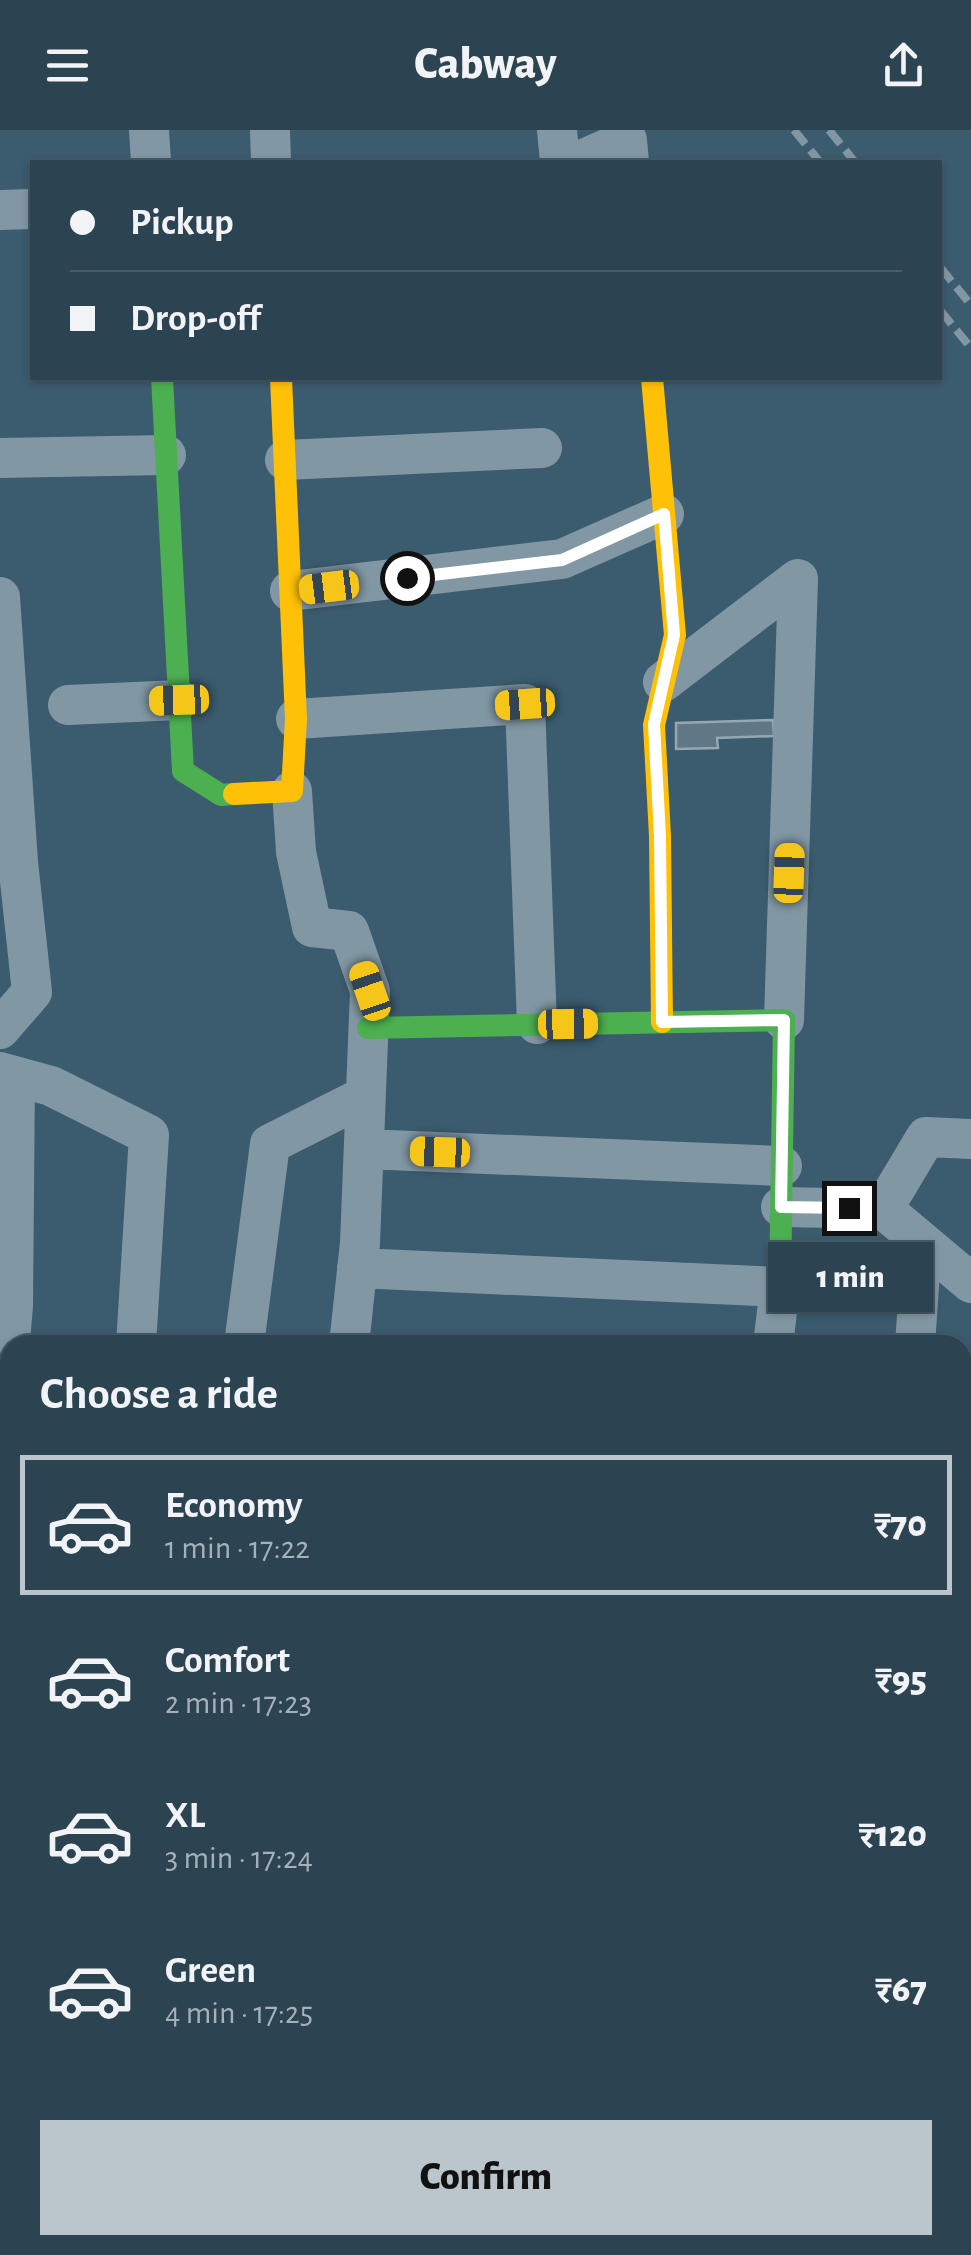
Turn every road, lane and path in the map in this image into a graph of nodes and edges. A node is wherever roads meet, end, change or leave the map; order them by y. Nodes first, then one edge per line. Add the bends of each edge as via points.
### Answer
1 (149, 130) edge
2 (270, 130) edge
3 (557, 130) edge
4 (150, 160) edge
5 (272, 160) edge
6 (560, 160) edge
7 (582, 160) edge
8 (630, 160) edge
9 (30, 209) edge
10 (0, 210) edge
11 (162, 380) edge
12 (281, 380) edge
13 (652, 380) edge
14 (542, 448) dead end
15 (166, 455) junction
16 (0, 458) edge
17 (284, 460) junction
18 (664, 514) junction
19 (290, 592) junction
20 (0, 596) edge
21 (664, 682) junction
22 (179, 700) junction
23 (68, 705) dead end
24 (296, 719) junction
25 (292, 791) junction
26 (784, 1020) junction
27 (662, 1022) junction
28 (537, 1024) junction
29 (368, 1028) junction
30 (0, 1029) edge
31 (8, 1074) edge
32 (365, 1096) junction
33 (971, 1139) edge
34 (364, 1149) junction
35 (782, 1166) junction
36 (781, 1207) junction
37 (883, 1209) junction
38 (922, 1242) junction
39 (357, 1268) junction
40 (971, 1283) edge
41 (780, 1287) junction
42 (10, 1335) edge
43 (137, 1335) edge
44 (245, 1335) edge
45 (350, 1335) edge
46 (774, 1335) edge
47 (916, 1335) edge

1 - 4 street
2 - 5 street
3 - 6 street
7 - 8 street via 627,140
9 - 10 street
11 - 15 street
12 - 17 street
13 - 18 street
14 - 17 street
15 - 16 street
15 - 22 street
17 - 19 street
18 - 19 street via 562,560
18 - 21 street via 674,635
19 - 24 street
20 - 30 street via 32,992
21 - 26 street via 798,579
21 - 27 street via 654,724
22 - 23 street
22 - 25 street via 182,771 221,795
24 - 25 street
24 - 28 street via 525,704
25 - 29 street via 312,926 349,931 370,991
26 - 27 street
26 - 35 street
27 - 28 street
28 - 29 street
29 - 32 street
31 - 42 street
31 - 43 street via 51,1086 149,1135
32 - 34 street
32 - 44 street via 270,1144
33 - 37 street via 926,1137
34 - 35 street
34 - 39 street
35 - 36 street
36 - 37 street
36 - 41 street
37 - 38 street
38 - 40 street
38 - 47 street
39 - 41 street
39 - 45 street
41 - 46 street

